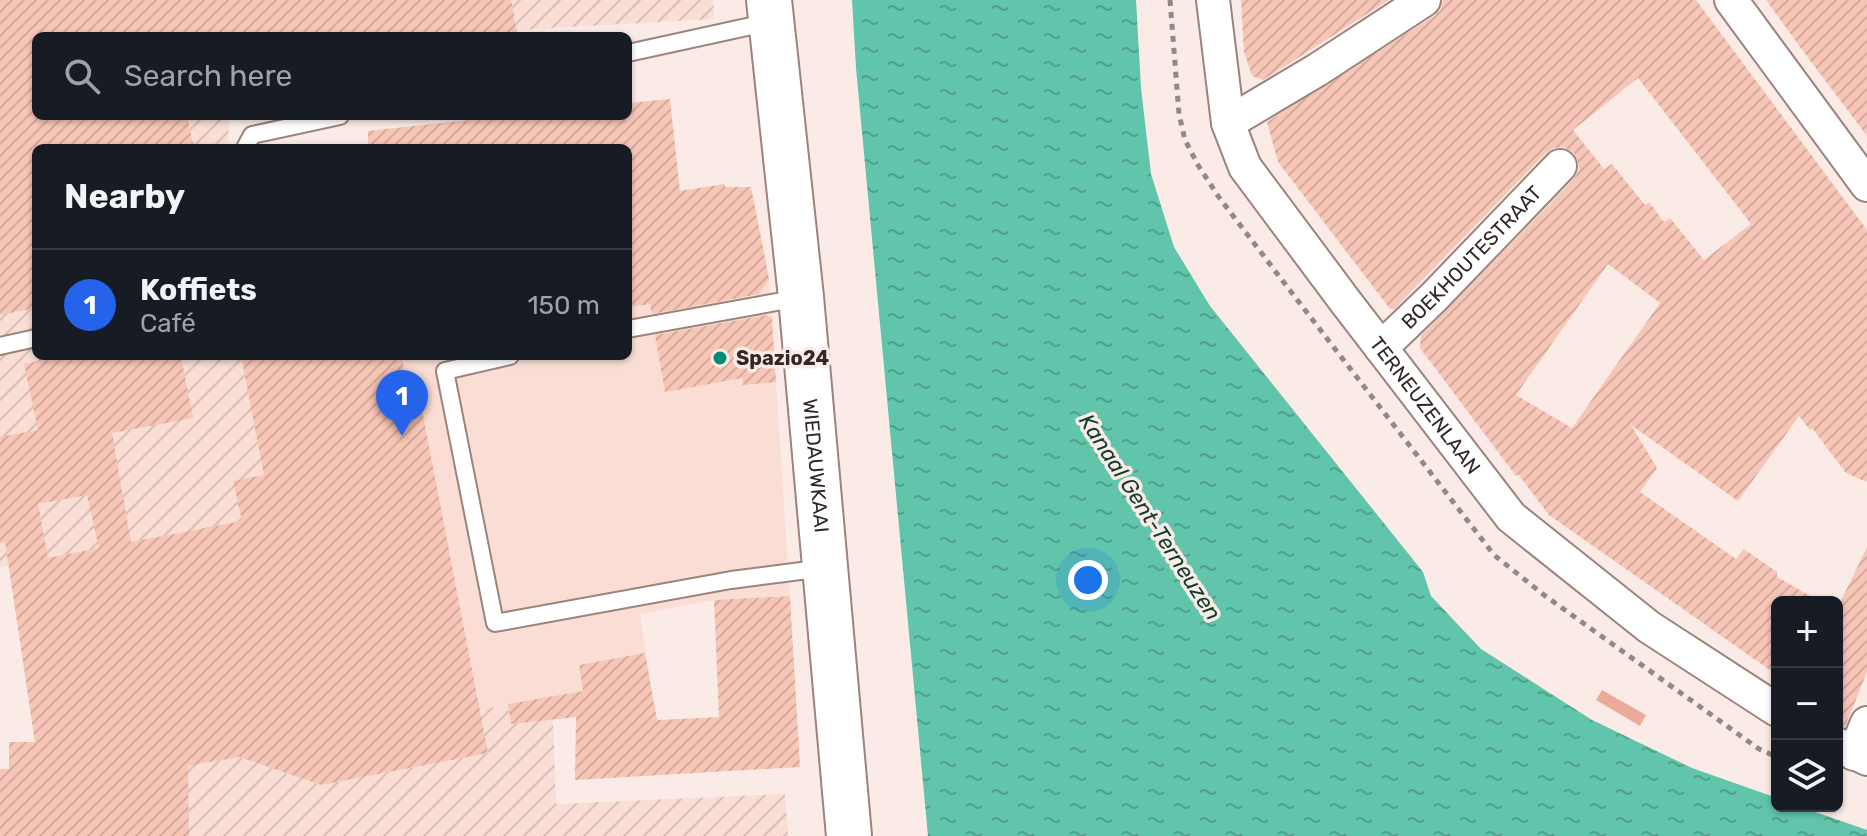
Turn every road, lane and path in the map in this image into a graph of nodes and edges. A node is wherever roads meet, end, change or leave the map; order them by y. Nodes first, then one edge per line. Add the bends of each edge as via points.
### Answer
1 (1170, 0) edge
2 (1213, 0) edge
3 (1424, 0) edge
4 (1731, 0) edge
5 (770, 11) edge
6 (632, 52) edge
7 (321, 120) edge
8 (1228, 123) junction
9 (1185, 140) dead end
10 (247, 144) edge
11 (1560, 166) dead end
12 (1867, 185) edge
13 (801, 297) junction
14 (632, 328) edge
15 (32, 339) edge
16 (0, 346) edge
17 (1381, 348) junction
18 (493, 360) edge
19 (825, 568) junction
20 (1771, 706) edge
21 (1867, 723) edge
22 (1853, 752) edge
23 (849, 836) edge

1 - 9 path
2 - 8 street, TERNEUZENLAAN
3 - 8 street
4 - 12 street
5 - 6 lane
5 - 13 main road, WIEDAUWKAAI
7 - 10 lane via 252,135
8 - 17 street, TERNEUZENLAAN via 1245,167
11 - 17 street, BOEKHOUTESTRAAT
13 - 14 lane
13 - 19 main road, WIEDAUWKAAI
15 - 16 lane
17 - 20 street, TERNEUZENLAAN via 1511,517 1649,627
18 - 19 lane via 445,371 495,623
19 - 23 main road, WIEDAUWKAAI
21 - 22 street

